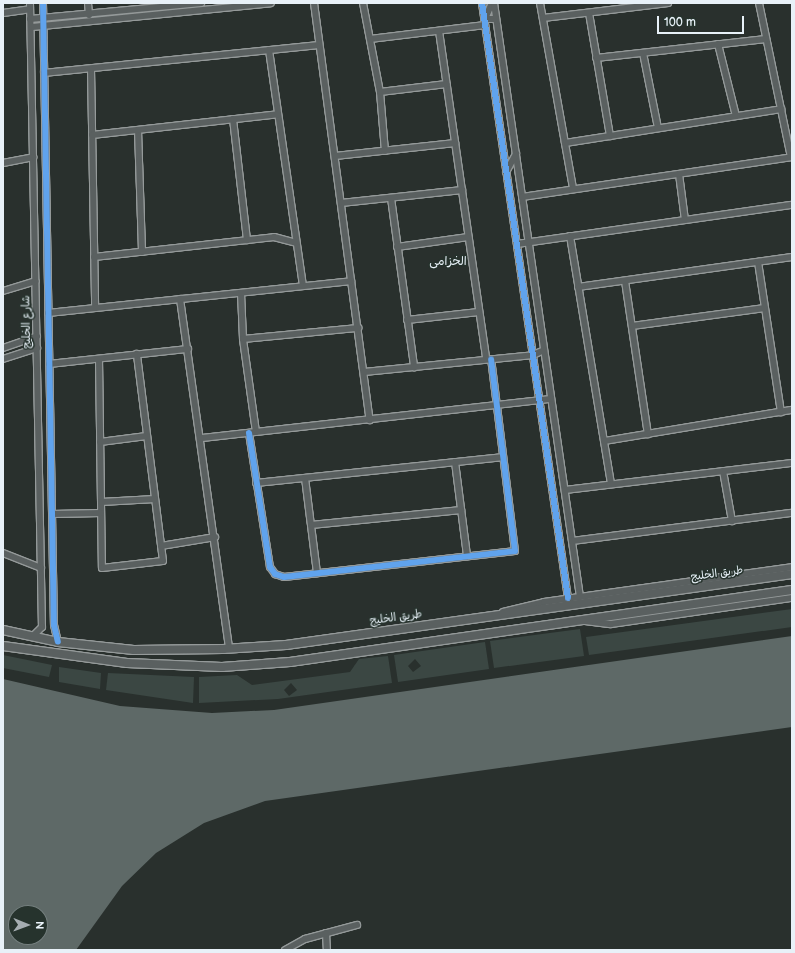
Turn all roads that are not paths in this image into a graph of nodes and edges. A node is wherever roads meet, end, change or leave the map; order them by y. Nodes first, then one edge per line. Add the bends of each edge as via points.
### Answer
1 (43, 3) edge
2 (88, 3) edge
3 (201, 3) edge
4 (271, 3) edge
5 (314, 3) edge
6 (363, 3) edge
7 (482, 3) edge
8 (493, 3) edge
9 (540, 3) edge
10 (668, 3) edge
11 (759, 3) edge
12 (186, 4) edge
13 (30, 6) edge
14 (589, 12) junction
15 (3, 13) edge
16 (89, 14) junction
17 (30, 18) junction
18 (543, 18) junction
19 (44, 19) junction
20 (496, 19) junction
21 (485, 25) junction
22 (32, 27) junction
23 (43, 27) junction
24 (439, 31) junction
25 (370, 39) junction
26 (766, 39) junction
27 (718, 44) junction
28 (319, 45) junction
29 (269, 50) junction
30 (643, 53) junction
31 (596, 58) junction
32 (91, 68) junction
33 (44, 73) junction
34 (446, 84) junction
35 (380, 92) junction
36 (781, 109) junction
37 (278, 114) junction
38 (736, 116) junction
39 (233, 119) junction
40 (658, 128) junction
41 (138, 130) junction
42 (92, 135) junction
43 (610, 136) junction
44 (455, 143) junction
45 (565, 143) junction
46 (385, 151) junction
47 (516, 154) junction
48 (334, 156) junction
49 (33, 157) junction
50 (791, 157) edge
51 (3, 163) edge
52 (506, 172) junction
53 (679, 174) junction
54 (573, 189) junction
55 (462, 190) junction
56 (522, 197) junction
57 (391, 198) junction
58 (341, 203) junction
59 (792, 205) edge
60 (685, 220) junction
61 (570, 236) junction
62 (468, 237) junction
63 (248, 240) junction
64 (528, 242) junction
65 (296, 243) junction
66 (517, 244) junction
67 (397, 247) junction
68 (142, 252) junction
69 (94, 257) junction
70 (792, 257) edge
71 (758, 262) junction
72 (36, 281) junction
73 (352, 281) junction
74 (625, 281) junction
75 (302, 286) junction
76 (578, 287) junction
77 (3, 291) edge
78 (241, 293) junction
79 (180, 299) junction
80 (95, 308) junction
81 (765, 308) junction
82 (479, 312) junction
83 (48, 313) junction
84 (407, 320) junction
85 (632, 326) junction
86 (358, 328) junction
87 (37, 336) junction
88 (243, 339) junction
89 (3, 348) edge
90 (37, 348) junction
91 (188, 349) junction
92 (544, 350) junction
93 (137, 354) junction
94 (533, 355) junction
95 (98, 359) junction
96 (489, 359) junction
97 (3, 360) edge
98 (49, 364) junction
99 (414, 367) junction
100 (364, 372) junction
101 (551, 399) junction
102 (540, 403) junction
103 (496, 408) junction
104 (792, 410) edge
105 (781, 412) junction
106 (370, 420) junction
107 (256, 432) junction
108 (248, 433) junction
109 (648, 434) junction
110 (147, 436) junction
111 (202, 438) junction
112 (604, 441) junction
113 (100, 442) junction
114 (502, 457) junction
115 (455, 462) junction
116 (792, 463) edge
117 (723, 471) junction
118 (305, 478) junction
119 (256, 483) junction
120 (611, 484) junction
121 (565, 490) junction
122 (155, 499) junction
123 (101, 502) junction
124 (462, 510) junction
125 (101, 513) junction
126 (792, 513) edge
127 (52, 514) junction
128 (732, 520) junction
129 (311, 525) junction
130 (214, 537) junction
131 (572, 541) junction
132 (161, 546) junction
133 (3, 553) edge
134 (467, 556) junction
135 (792, 567) edge
136 (41, 568) junction
137 (317, 573) junction
138 (792, 574) edge
139 (792, 590) edge
140 (580, 597) junction
141 (568, 598) junction
142 (792, 598) edge
143 (493, 616) junction
144 (583, 620) junction
145 (3, 630) edge
146 (32, 637) junction
147 (58, 642) junction
148 (3, 646) edge
149 (229, 649) junction
150 (357, 925) dead end
151 (326, 933) junction
152 (284, 950) edge
153 (327, 950) edge

1 - 19 street
2 - 16 street
3 - 12 street
4 - 23 street
5 - 28 street
6 - 25 street
7 - 21 street
8 - 20 street
8 - 20 street via 485,19
9 - 18 street
10 - 14 street
11 - 26 street
12 - 16 street
13 - 15 street
13 - 17 street, شارع الخليج
14 - 18 street
14 - 31 street
16 - 19 street
17 - 19 street
17 - 22 street, شارع الخليج
18 - 45 street
19 - 23 street
20 - 47 street
21 - 24 street
21 - 52 street
22 - 23 street
22 - 49 street, شارع الخليج
23 - 33 street
24 - 25 street
24 - 34 street
25 - 35 street
26 - 27 street
26 - 36 street
27 - 30 street
27 - 38 street
28 - 29 street
28 - 48 street
29 - 32 street
29 - 37 street
30 - 31 street
30 - 40 street
31 - 43 street
32 - 33 street
32 - 42 street
33 - 83 street
34 - 35 street
34 - 44 street
35 - 46 street
36 - 38 street
36 - 50 street
37 - 39 street
37 - 65 street
38 - 40 street
39 - 41 street
39 - 63 street
40 - 43 street
41 - 42 street
41 - 68 street
42 - 69 street
43 - 45 street
44 - 46 street
44 - 55 street
45 - 54 street
46 - 48 street
47 - 52 street
47 - 56 street
48 - 58 street
49 - 51 street
49 - 72 street, شارع الخليج
50 - 53 street
52 - 66 street
53 - 54 street
53 - 60 street
54 - 56 street
55 - 57 street
55 - 62 street
56 - 64 street
57 - 58 street
57 - 67 street
58 - 73 street
59 - 60 street
60 - 61 street
61 - 64 street
61 - 76 street
62 - 67 street
62 - 82 street
63 - 65 street via 274,237
63 - 68 street
64 - 66 street
64 - 92 street
65 - 75 street
66 - 94 street
67 - 84 street
68 - 69 street
69 - 80 street
70 - 71 street
71 - 74 street
71 - 81 street
72 - 77 street
72 - 87 street, شارع الخليج
73 - 75 street
73 - 86 street
74 - 76 street
74 - 85 street
75 - 78 street
76 - 112 street
78 - 79 street
78 - 88 street
79 - 80 street
79 - 91 street
80 - 83 street
81 - 85 street
81 - 105 street
82 - 84 street
82 - 96 street
83 - 98 street
84 - 99 street
85 - 109 street
86 - 88 street
86 - 100 street
87 - 89 street
87 - 90 street, شارع الخليج
88 - 107 street
90 - 97 street
90 - 136 street, شارع الخليج
91 - 93 street
91 - 111 street
92 - 94 street
92 - 101 street
93 - 95 street
93 - 110 street
94 - 96 street
94 - 102 street
95 - 98 street
95 - 113 street
96 - 99 street
96 - 103 street
98 - 127 street
99 - 100 street
100 - 106 street
101 - 102 street
101 - 121 street
102 - 103 street
102 - 141 street
103 - 106 street
103 - 114 street
104 - 105 street
105 - 109 street
106 - 107 street
107 - 108 street
108 - 111 street
108 - 119 street
109 - 112 street
110 - 113 street
110 - 122 street
111 - 130 street
112 - 120 street
113 - 123 street
114 - 115 street
114 - 134 street via 515,551
115 - 118 street
115 - 124 street
116 - 117 street
117 - 120 street
117 - 128 street
118 - 119 street
118 - 129 street
119 - 137 street via 270,568 274,574 284,577
120 - 121 street
121 - 131 street
122 - 123 street
122 - 132 street
123 - 125 street
124 - 129 street
124 - 134 street
125 - 127 street
125 - 132 street via 102,568 163,561
126 - 128 street
127 - 147 street via 54,625
128 - 131 street
129 - 137 street
130 - 132 street
130 - 149 street
131 - 140 street
133 - 136 street
134 - 137 street
135 - 140 street
136 - 146 street, شارع الخليج via 42,626
138 - 143 main road, طريق الخليج
139 - 144 main road
140 - 141 street
141 - 143 street via 520,606
142 - 144 street via 611,624
143 - 149 main road, طريق الخليج via 286,645
144 - 148 main road via 290,662 222,667 119,662
145 - 146 main road, طريق الخليج
146 - 147 main road, طريق الخليج
147 - 149 main road, طريق الخليج via 134,650
150 - 151 street
151 - 152 street
151 - 153 street

